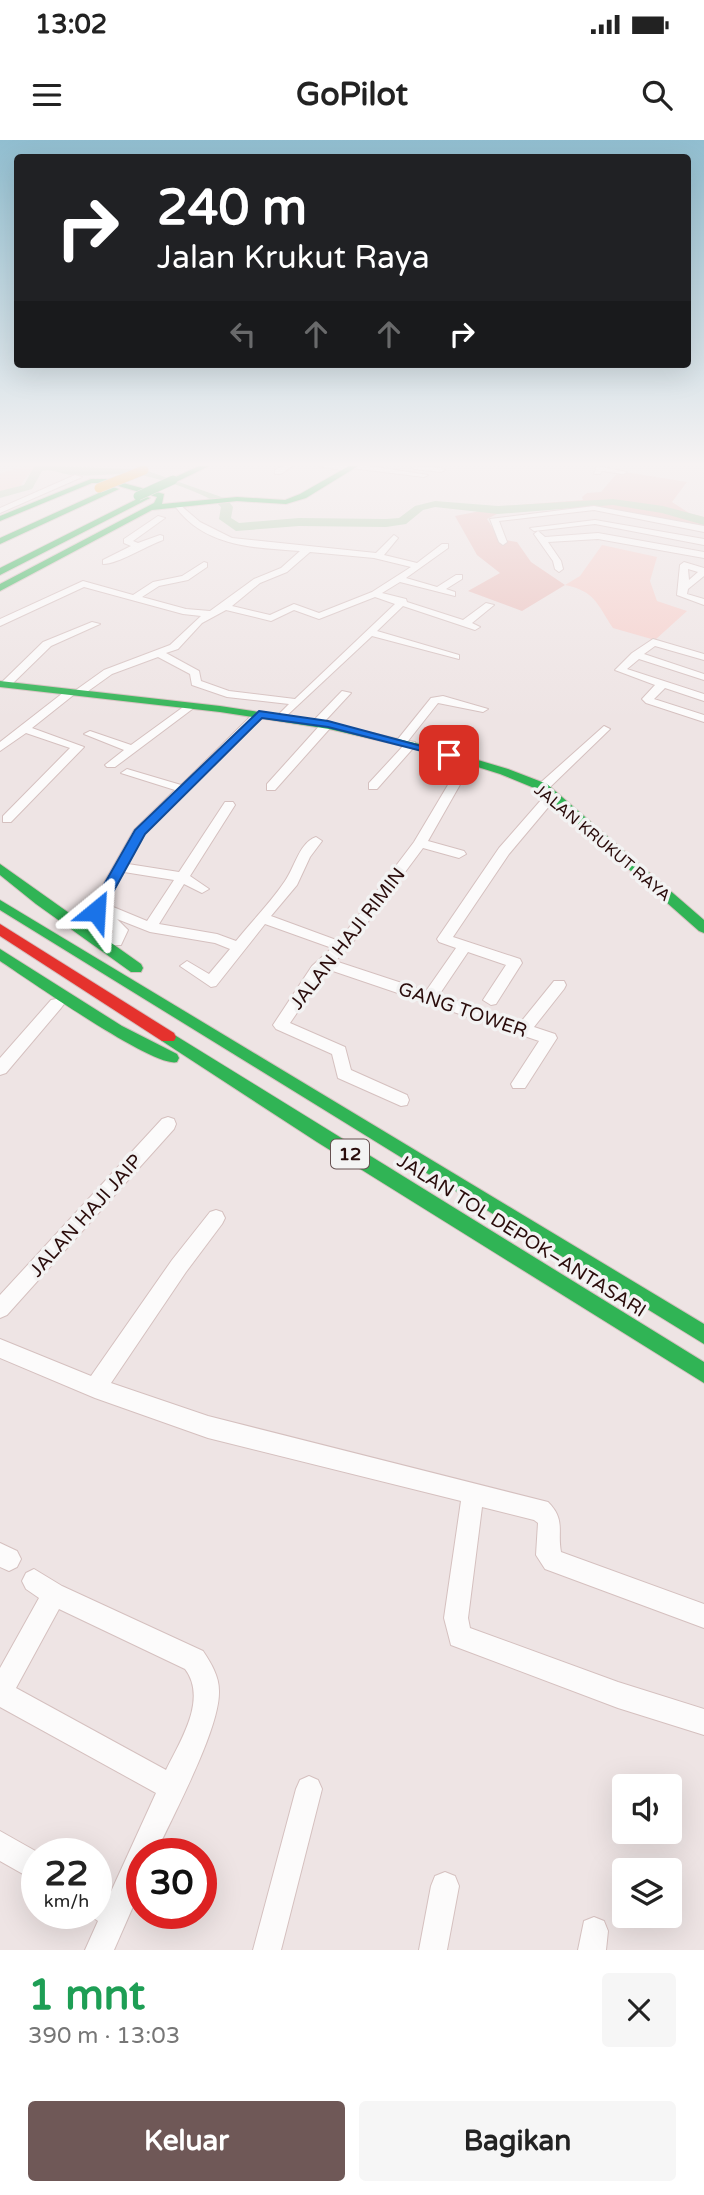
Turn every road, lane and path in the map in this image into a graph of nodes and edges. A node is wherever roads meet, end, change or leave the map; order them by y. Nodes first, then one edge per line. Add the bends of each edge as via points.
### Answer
1 (24, 550) edge
2 (38, 550) edge
3 (55, 550) edge
4 (131, 550) edge
5 (306, 550) edge
6 (323, 550) edge
7 (383, 550) edge
8 (439, 550) edge
9 (550, 550) edge
10 (676, 550) edge
11 (701, 555) edge
12 (378, 556) junction
13 (0, 562) edge
14 (106, 562) dead end
15 (204, 565) dead end
16 (418, 566) junction
17 (431, 567) dead end
18 (559, 569) dead end
19 (704, 571) edge
20 (0, 572) edge
21 (459, 577) dead end
22 (399, 579) junction
23 (0, 588) edge
24 (684, 588) junction
25 (438, 590) junction
26 (375, 594) junction
27 (452, 594) dead end
28 (134, 598) junction
29 (403, 601) junction
30 (704, 602) edge
31 (489, 605) dead end
32 (225, 607) junction
33 (209, 614) junction
34 (0, 623) edge
35 (465, 623) junction
36 (95, 624) dead end
37 (475, 627) dead end
38 (369, 632) junction
39 (160, 654) junction
40 (636, 655) junction
41 (704, 656) edge
42 (454, 657) dead end
43 (704, 677) edge
44 (7, 682) edge
45 (662, 685) junction
46 (82, 689) junction
47 (346, 693) dead end
48 (704, 698) edge
49 (190, 707) junction
50 (292, 707) junction
51 (483, 709) dead end
52 (259, 714) junction
53 (325, 718) junction
54 (704, 719) edge
55 (604, 729) dead end
56 (27, 730) junction
57 (90, 734) dead end
58 (406, 743) junction
59 (0, 748) edge
60 (133, 749) junction
61 (468, 760) junction
62 (111, 765) dead end
63 (127, 773) dead end
64 (373, 786) dead end
65 (271, 787) dead end
66 (183, 789) junction
67 (548, 791) junction
68 (229, 805) dead end
69 (7, 819) dead end
70 (316, 841) dead end
71 (420, 843) junction
72 (458, 854) dead end
73 (118, 867) junction
74 (0, 868) edge
75 (182, 877) junction
76 (202, 889) dead end
77 (0, 904) edge
78 (97, 906) junction
79 (262, 918) junction
80 (150, 927) junction
81 (704, 928) edge
82 (0, 929) edge
83 (116, 942) dead end
84 (465, 946) junction
85 (239, 947) junction
86 (342, 947) junction
87 (0, 954) edge
88 (325, 963) junction
89 (187, 966) dead end
90 (559, 985) dead end
91 (429, 998) junction
92 (491, 1000) dead end
93 (56, 1004) dead end
94 (523, 1030) junction
95 (0, 1069) edge
96 (519, 1084) dead end
97 (401, 1100) dead end
98 (328, 1106) junction
99 (168, 1124) dead end
100 (323, 1137) junction
101 (216, 1218) dead end
102 (1, 1307) edge
103 (704, 1335) edge
104 (0, 1348) edge
105 (704, 1373) edge
106 (95, 1388) junction
107 (474, 1494) junction
108 (704, 1616) edge
109 (0, 1693) edge
110 (704, 1722) edge
111 (171, 1787) junction
112 (309, 1789) dead end
113 (0, 1845) edge
114 (21, 1858) edge
115 (445, 1886) dead end
116 (112, 1897) edge
117 (102, 1929) edge
118 (99, 1950) edge
119 (267, 1950) edge
120 (433, 1950) edge

1 - 13 main road
2 - 20 main road
3 - 23 main road
4 - 14 street
5 - 32 street
6 - 12 street
7 - 12 street
8 - 16 street
9 - 18 street
10 - 11 street
12 - 16 street
15 - 28 street via 185,578 156,584
16 - 17 street
16 - 22 street
19 - 24 street
19 - 24 street via 684,565
21 - 25 street
22 - 25 street
22 - 26 street
24 - 30 street via 683,596
25 - 27 street
26 - 29 street
26 - 32 street via 319,617 294,607 271,618
28 - 33 street
28 - 34 street via 83,584
29 - 35 street
29 - 38 street
31 - 35 street
32 - 33 street
33 - 39 street
35 - 37 street
36 - 44 street via 47,644
38 - 42 street
38 - 50 street
39 - 46 street via 114,669
39 - 50 street via 195,673 196,683 210,690
40 - 41 street via 653,642
40 - 43 street
40 - 45 street via 621,671
44 - 46 main road, JALAN KRUKUT RAYA
45 - 48 street
45 - 54 street via 647,699
46 - 49 main road, JALAN KRUKUT RAYA
46 - 56 street
47 - 53 street
49 - 52 main road, JALAN KRUKUT RAYA
49 - 60 street
50 - 52 main road, JALAN KRUKUT RAYA
50 - 53 main road, JALAN KRUKUT RAYA
51 - 58 street via 435,700
52 - 66 street
53 - 58 main road, JALAN KRUKUT RAYA
53 - 65 street
55 - 67 street
56 - 59 street
56 - 69 street via 78,747
57 - 60 street
58 - 61 main road, JALAN KRUKUT RAYA
58 - 64 street
60 - 62 street
61 - 67 main road, JALAN KRUKUT RAYA via 514,773
61 - 71 street, JALAN HAJI RIMIN
63 - 66 street
66 - 73 street via 139,832
67 - 81 main road, JALAN KRUKUT RAYA
67 - 84 street via 444,939
68 - 75 street
70 - 79 street via 292,882
71 - 72 street
71 - 86 street, JALAN HAJI RIMIN
73 - 75 street
73 - 78 street
74 - 98 main road
75 - 76 street
75 - 80 street
77 - 98 main road, JALAN TOL DEPOK–ANTASARI / 12
78 - 80 street
78 - 83 street via 97,912 121,929
79 - 85 street
79 - 86 street
80 - 85 street
82 - 100 main road, JALAN TOL DEPOK–ANTASARI / 12
84 - 91 street
84 - 92 street via 515,963
85 - 89 street via 211,982
86 - 88 street, JALAN HAJI RIMIN
87 - 100 main road via 117,1030
88 - 91 street, GANG TOWER
88 - 97 street, JALAN HAJI RIMIN via 281,1025 339,1051 344,1073
90 - 94 street
91 - 94 street, GANG TOWER
93 - 95 street
94 - 96 street, GANG TOWER via 549,1038
98 - 103 main road, JALAN TOL DEPOK–ANTASARI / 12
99 - 102 street, JALAN HAJI JAIP
100 - 105 main road, JALAN TOL DEPOK–ANTASARI / 12
101 - 106 street
104 - 106 street
106 - 107 street via 208,1427
107 - 108 street via 544,1512 549,1519 548,1555 553,1561
107 - 110 street via 456,1618 460,1636
109 - 111 street
109 - 111 street via 44,1588 194,1660 207,1681 208,1702
111 - 116 street
112 - 119 street
113 - 114 street
115 - 120 street
117 - 118 street

